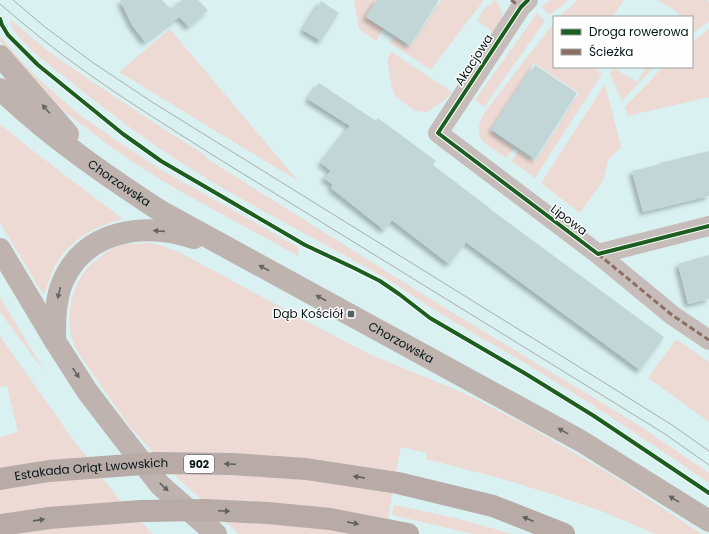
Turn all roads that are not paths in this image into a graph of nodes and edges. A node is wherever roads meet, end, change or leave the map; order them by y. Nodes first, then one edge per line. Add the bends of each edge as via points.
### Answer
1 (520, 2) edge
2 (0, 56) edge
3 (0, 90) edge
4 (438, 133) joint
5 (99, 170) junction
6 (709, 226) edge
7 (0, 249) edge
8 (237, 253) junction
9 (598, 254) junction
10 (709, 340) edge
11 (54, 341) junction
12 (0, 479) edge
13 (709, 521) edge
14 (0, 525) edge
15 (399, 532) edge
16 (216, 534) edge
17 (564, 534) edge

1 - 4 street, Akacjowa
5 -> 2 main road
3 - 5 main road, Chorzowska via 50,133
4 - 9 street, Lipowa
5 - 8 main road, Chorzowska via 162,212
6 - 9 street
7 - 11 main road
8 -> 11 main road via 164,231 120,233 98,242 85,250 72,264 63,281 58,294
13 -> 8 main road, Chorzowska via 581,441
9 - 10 street, Lipowa via 672,315
11 -> 16 main road via 87,391 160,485
17 -> 12 main road, Estakada Orląt Lwowskich / 902 via 493,506 398,483 306,469 232,464 156,463 49,471
14 -> 15 main road via 50,518 141,511 205,510 330,519

